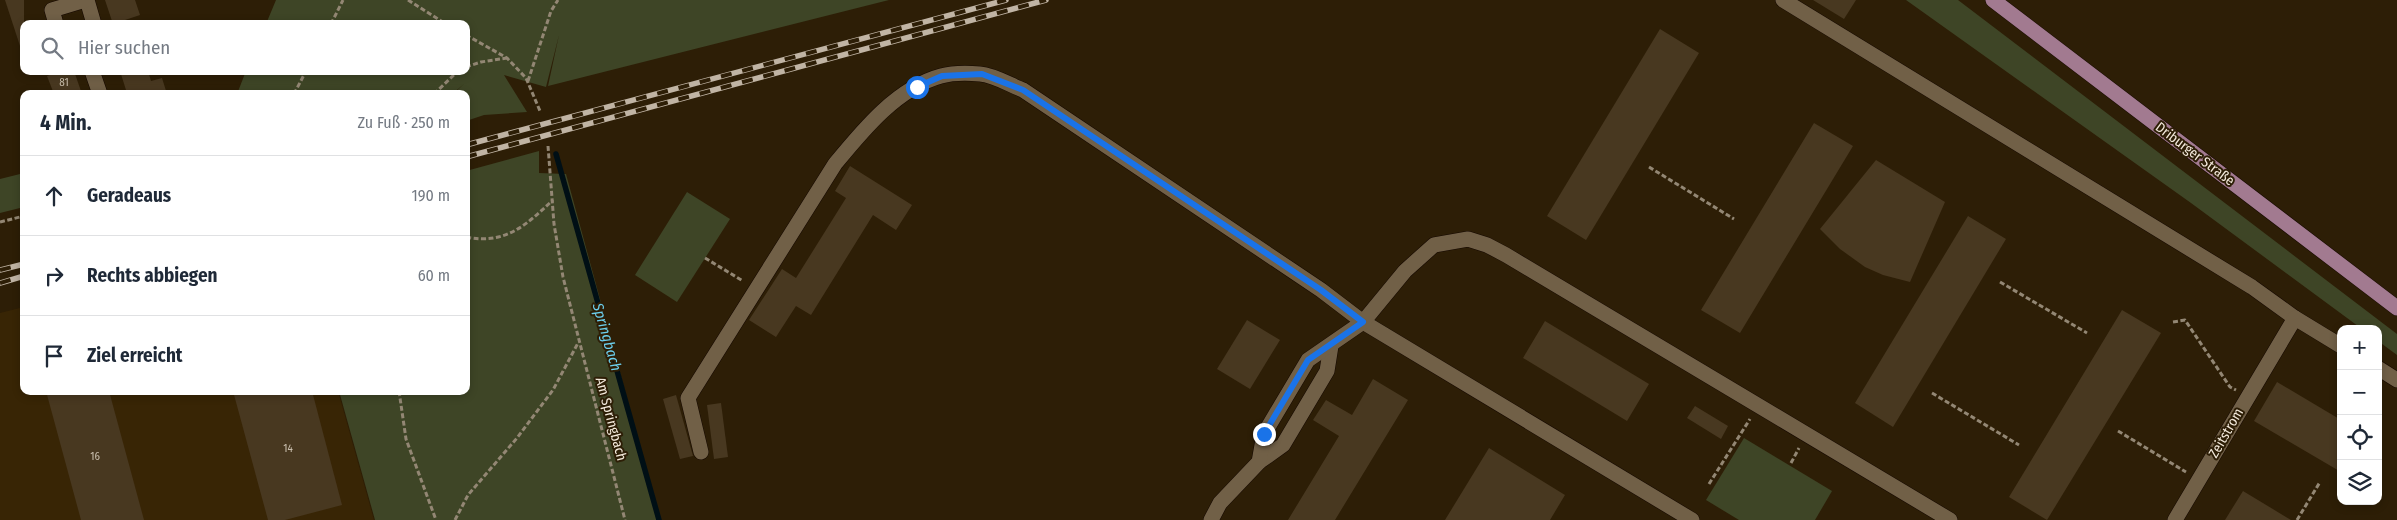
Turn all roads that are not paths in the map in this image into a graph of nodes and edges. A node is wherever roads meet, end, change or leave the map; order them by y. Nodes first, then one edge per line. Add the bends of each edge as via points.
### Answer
1 (86, 0) edge
2 (1783, 0) edge
3 (1993, 0) edge
4 (68, 2) edge
5 (55, 20) edge
6 (93, 20) edge
7 (93, 75) edge
8 (99, 90) edge
9 (2397, 308) edge
10 (2295, 318) junction
11 (1363, 322) junction
12 (2337, 344) edge
13 (1330, 346) junction
14 (2381, 370) edge
15 (2397, 380) edge
16 (701, 452) dead end
17 (1259, 462) junction
18 (1211, 520) edge
19 (1692, 520) edge
20 (1950, 520) edge
21 (2176, 520) edge

1 - 4 street
1 - 6 street
2 - 10 street via 2252,287
3 - 9 main road, Driburger Straße
4 - 5 street via 52,10
7 - 8 street
10 - 12 street
10 - 21 street, Zeitstrom
11 - 13 street
11 - 16 street via 1321,290 1023,90 982,74 942,76 917,87 889,106 835,164 688,398
11 - 19 street
11 - 20 street via 1405,272 1434,245 1468,239 1487,245
13 - 17 street via 1308,360 1264,434
13 - 17 street via 1327,371 1283,445
14 - 15 street
17 - 18 street via 1220,503

